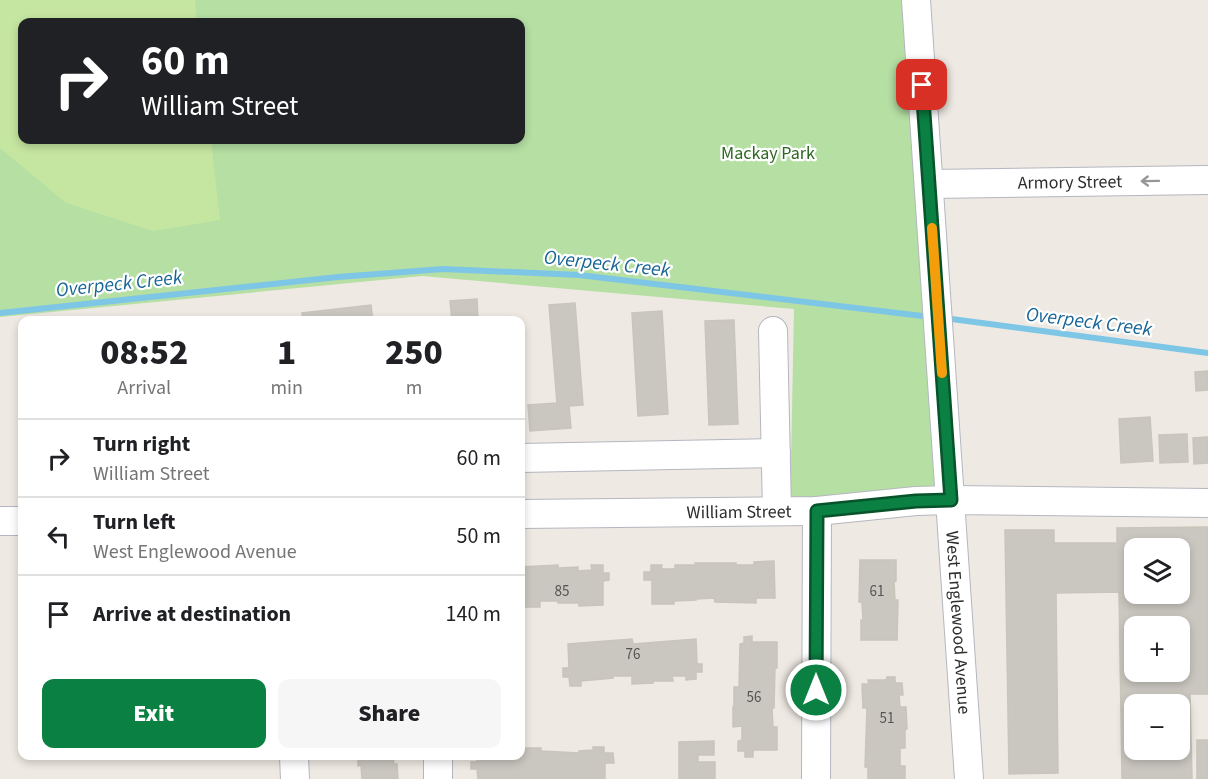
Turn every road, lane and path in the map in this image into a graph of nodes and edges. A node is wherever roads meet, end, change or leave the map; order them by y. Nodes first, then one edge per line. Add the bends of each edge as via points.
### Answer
1 (916, 0) edge
2 (1208, 180) edge
3 (930, 184) junction
4 (773, 331) dead end
5 (776, 453) junction
6 (525, 458) edge
7 (951, 500) junction
8 (1208, 503) edge
9 (777, 511) junction
10 (817, 511) junction
11 (525, 514) edge
12 (18, 520) edge
13 (0, 521) edge
14 (294, 760) edge
15 (438, 760) edge
16 (295, 779) edge
17 (438, 779) edge
18 (816, 779) edge
19 (969, 779) edge

1 - 3 street, West Englewood Avenue
2 -> 3 street, Armory Street
3 - 7 street, West Englewood Avenue
4 - 5 street
5 - 6 street
5 - 9 street
7 - 8 street, William Street
7 - 10 street, William Street
7 - 19 street, West Englewood Avenue
9 - 10 street, William Street
9 - 11 street, William Street
10 - 18 street
12 - 13 street
14 - 16 street
15 - 17 street

